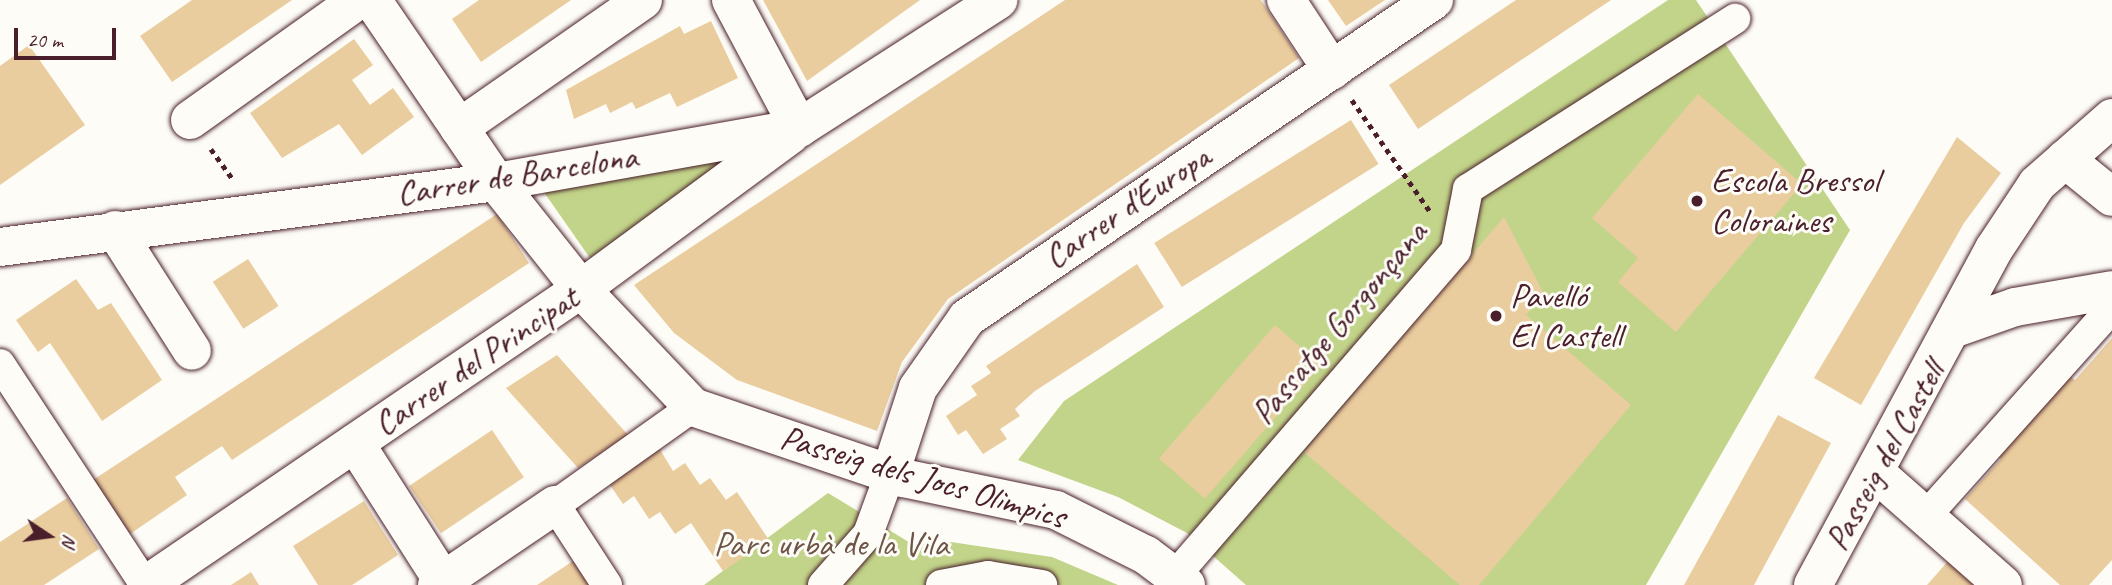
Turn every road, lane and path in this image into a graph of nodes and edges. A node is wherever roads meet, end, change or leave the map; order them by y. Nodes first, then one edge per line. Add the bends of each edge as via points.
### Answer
1 (358, 0) edge
2 (372, 0) edge
3 (643, 0) edge
4 (731, 0) edge
5 (998, 0) edge
6 (1286, 0) edge
7 (1434, 0) edge
8 (1735, 19) dead end
9 (1332, 70) junction
10 (2112, 118) edge
11 (190, 120) joint
12 (460, 128) junction
13 (799, 128) junction
14 (2065, 159) junction
15 (496, 183) junction
16 (2112, 197) edge
17 (255, 211) junction
18 (115, 230) junction
19 (0, 247) edge
20 (1456, 250) junction
21 (581, 289) junction
22 (2112, 290) edge
23 (2112, 308) edge
24 (1958, 327) junction
25 (192, 351) dead end
26 (0, 364) edge
27 (693, 407) junction
28 (355, 443) junction
29 (890, 474) junction
30 (1876, 474) junction
31 (555, 505) junction
32 (1926, 516) junction
33 (1180, 580) edge
34 (442, 584) edge
35 (146, 585) edge
36 (607, 585) edge
37 (823, 585) edge
38 (941, 585) edge
39 (1042, 585) edge
40 (1813, 585) edge
41 (2003, 585) edge

1 - 11 street
2 - 12 street, Passeig dels Jocs Olimpics
3 - 12 street
4 - 13 street
5 - 13 street, Carrer de Barcelona
6 - 9 street
7 - 9 street, Carrer d'Europa
8 - 20 street, Passatge Gorgonçana via 1468,189
9 - 20 path
9 - 29 street, Carrer d'Europa via 967,318 918,388
10 - 14 street, Passeig del Castell
11 - 17 path
12 - 15 street, Passeig dels Jocs Olimpics
13 - 15 street, Carrer de Barcelona
13 - 21 street, Carrer del Principat
14 - 16 street
14 - 24 street, Passeig del Castell via 2037,184 1994,249
15 - 17 street, Carrer de Barcelona
15 - 21 street, Passeig dels Jocs Olimpics
17 - 18 street, Carrer de Barcelona
18 - 19 street, Carrer de Barcelona
18 - 25 street
20 - 33 street, Passatge Gorgonçana
21 - 27 street, Passeig dels Jocs Olimpics
21 - 28 street, Carrer del Principat
22 - 24 street via 2015,307
23 - 32 street
24 - 30 street, Passeig del Castell
26 - 35 street
27 - 29 street, Passeig dels Jocs Olimpics
27 - 31 street
28 - 34 street
28 - 35 street, Carrer del Principat
29 - 33 street, Passeig dels Jocs Olimpics via 1056,510
29 - 37 street via 868,534
30 - 32 street
30 - 40 street, Passeig del Castell
31 - 34 street
31 - 36 street
32 - 41 street
38 - 39 street via 988,576

